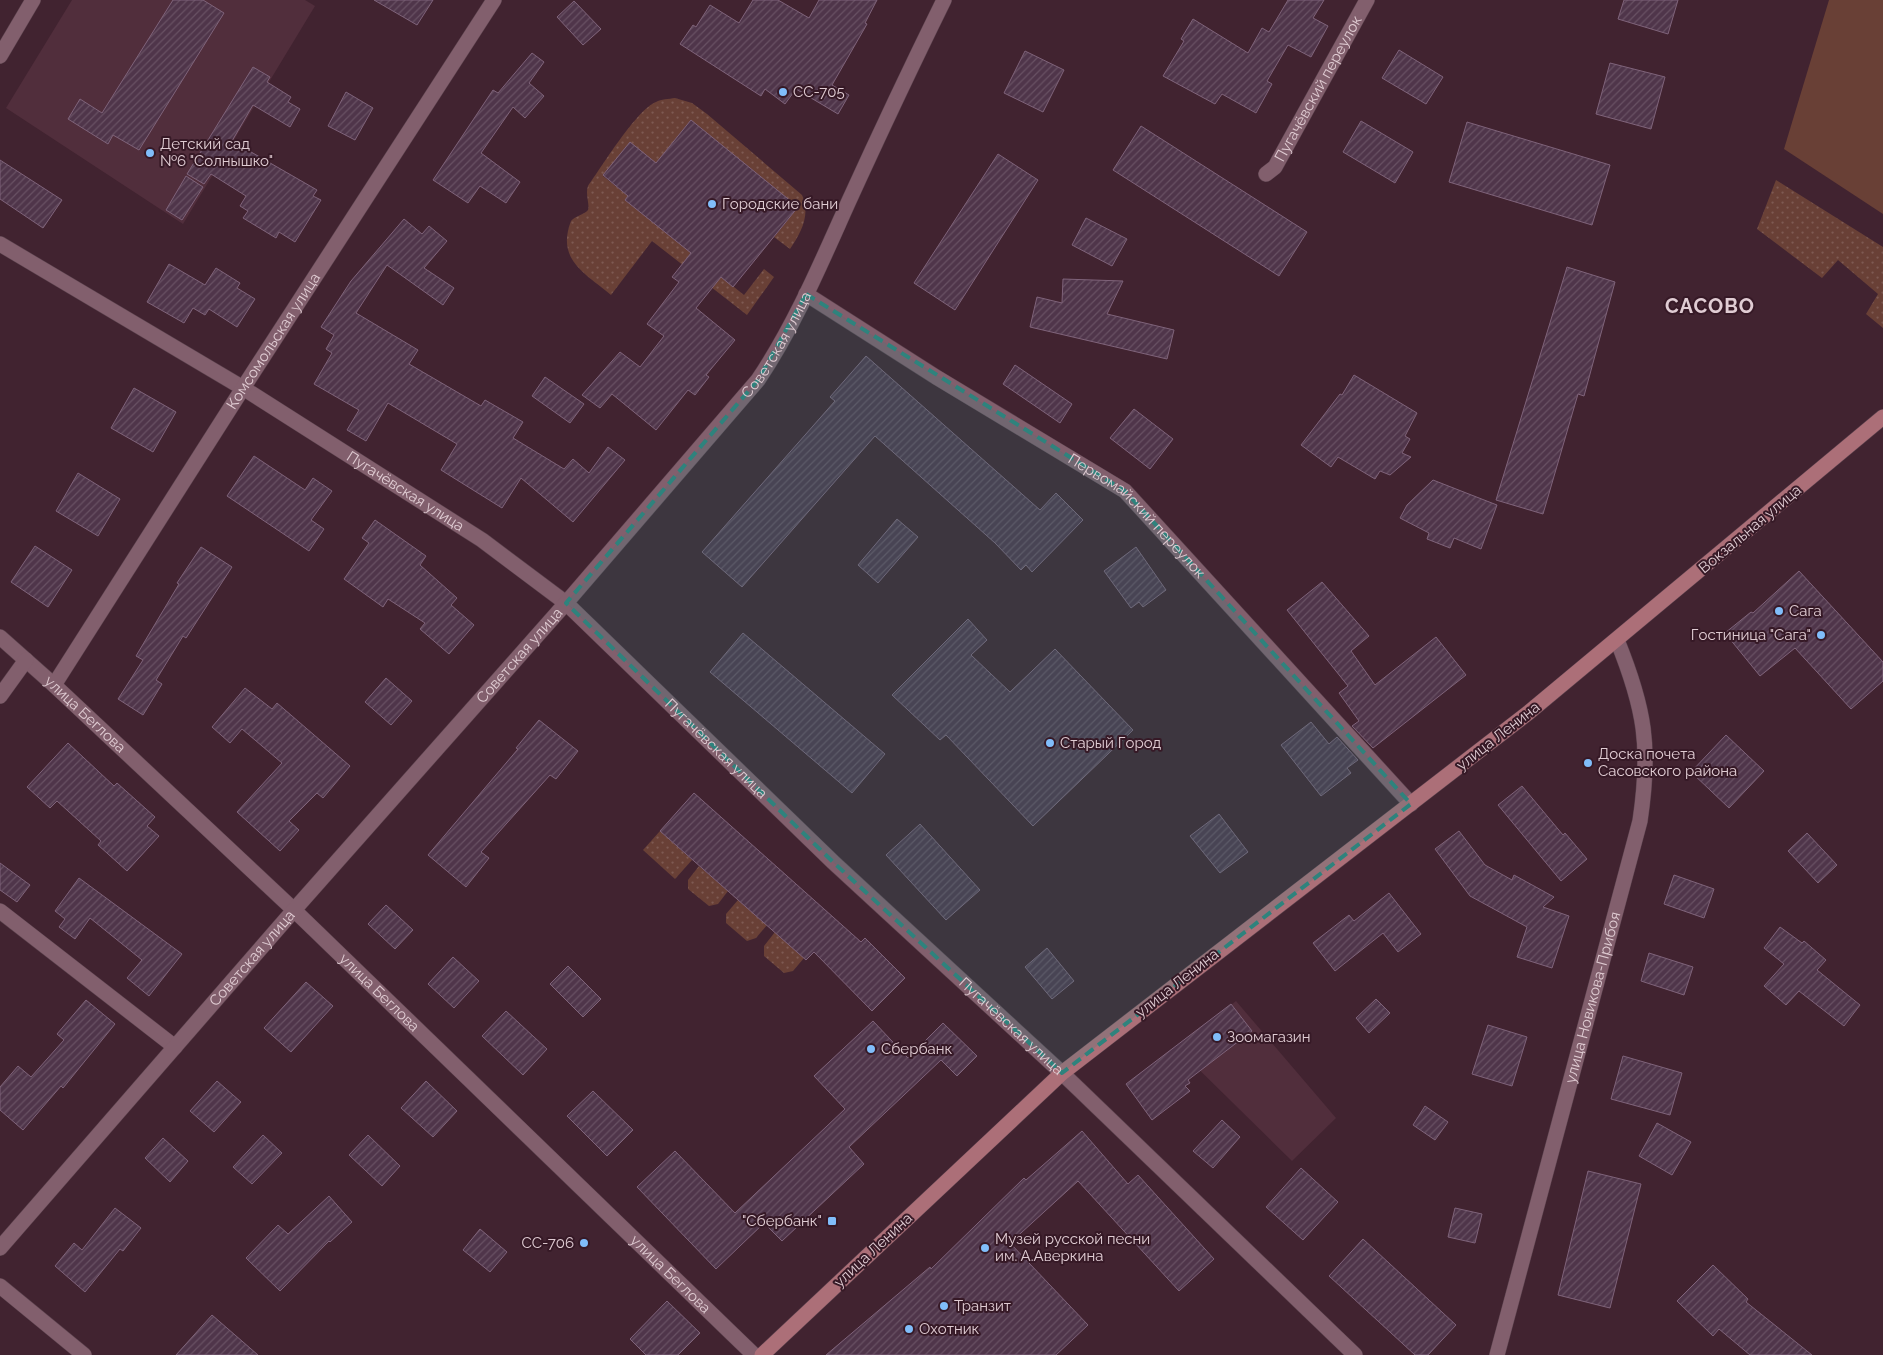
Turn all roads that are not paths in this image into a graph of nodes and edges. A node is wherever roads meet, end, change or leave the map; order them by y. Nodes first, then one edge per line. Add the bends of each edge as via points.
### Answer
1 (33, 0) edge
2 (494, 0) edge
3 (944, 0) edge
4 (1367, 0) edge
5 (0, 56) edge
6 (1266, 174) dead end
7 (0, 244) edge
8 (806, 294) junction
9 (242, 388) junction
10 (1883, 417) edge
11 (566, 603) junction
12 (0, 637) edge
13 (1617, 640) junction
14 (26, 660) junction
15 (54, 685) junction
16 (0, 696) edge
17 (1411, 804) junction
18 (294, 910) junction
19 (0, 911) edge
20 (175, 1047) junction
21 (1062, 1073) junction
22 (0, 1248) edge
23 (0, 1286) edge
24 (84, 1355) edge
25 (754, 1355) edge
26 (762, 1355) edge
27 (1355, 1355) edge
28 (1496, 1355) edge

1 - 5 street
2 - 9 street, Комсомольская улица
3 - 8 street, Советская улица
4 - 6 street, Пугачёвский переулок via 1275,167
7 - 9 street, Пугачёвская улица
8 - 11 street, Советская улица via 777,352 758,380
8 - 17 street, Первомайский переулок via 1124,491
9 - 11 street, Пугачёвская улица via 482,540
9 - 15 street, Комсомольская улица
10 - 13 main road, Вокзальная улица
11 - 18 street, Советская улица
11 - 21 street, Пугачёвская улица via 833,862
12 - 14 street, улица Беглова
13 - 17 main road, улица Ленина
13 - 28 street, улица Новикова-Прибоя via 1634,681 1642,712 1646,744 1640,821
14 - 15 street, улица Беглова
14 - 16 street
15 - 18 street, улица Беглова
17 - 21 main road, улица Ленина
18 - 20 street, Советская улица
18 - 25 street, улица Беглова
19 - 20 street
20 - 22 street, Советская улица
21 - 26 main road, улица Ленина
21 - 27 street, Пугачёвская улица
23 - 24 street

